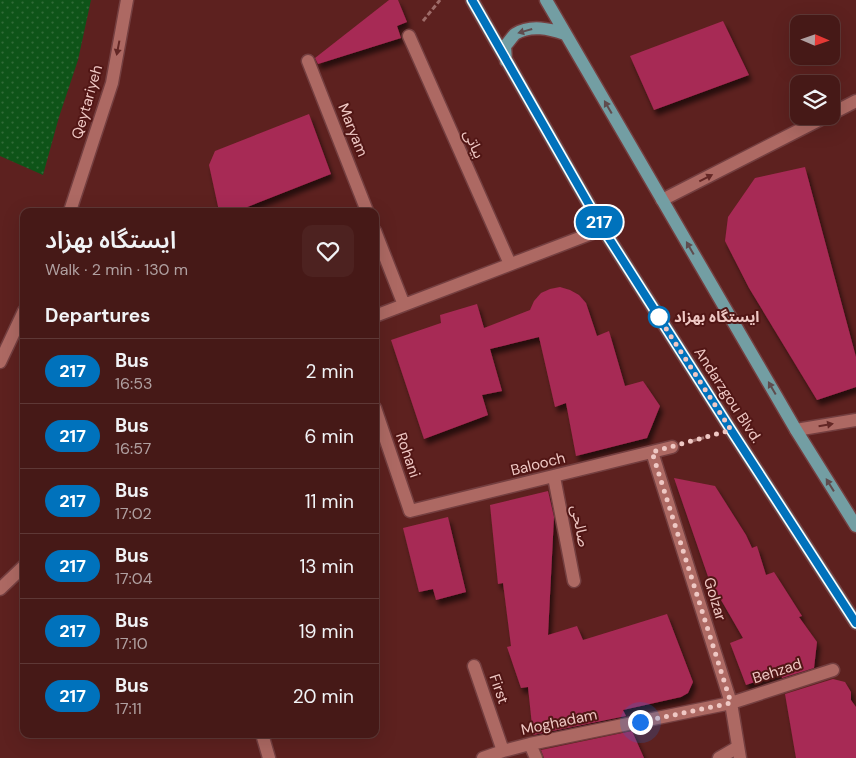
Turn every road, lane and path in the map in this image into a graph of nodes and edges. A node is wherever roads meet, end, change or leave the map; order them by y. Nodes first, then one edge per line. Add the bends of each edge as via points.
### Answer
1 (128, 0) edge
2 (440, 0) edge
3 (472, 0) edge
4 (546, 0) edge
5 (565, 34) junction
6 (409, 36) joint
7 (308, 61) dead end
8 (506, 62) junction
9 (856, 101) edge
10 (840, 109) edge
11 (809, 125) edge
12 (662, 200) junction
13 (71, 208) edge
14 (366, 208) edge
15 (603, 229) junction
16 (379, 241) edge
17 (510, 264) junction
18 (404, 305) junction
19 (379, 314) edge
20 (20, 320) edge
21 (0, 362) edge
22 (379, 420) edge
23 (856, 420) edge
24 (731, 430) junction
25 (796, 430) junction
26 (672, 447) joint
27 (652, 452) junction
28 (554, 477) junction
29 (410, 511) joint
30 (856, 526) edge
31 (20, 570) edge
32 (574, 581) dead end
33 (0, 589) edge
34 (856, 623) edge
35 (474, 666) dead end
36 (833, 670) dead end
37 (731, 703) junction
38 (263, 738) edge
39 (530, 744) junction
40 (503, 751) junction
41 (739, 753) edge
42 (269, 758) edge
43 (483, 758) edge
44 (536, 758) edge
45 (719, 758) edge

1 -> 13 street, Qeytariyeh via 112,83
2 - 6 path
3 - 8 main road, Andarzgou Blvd.
4 - 5 main road
5 -> 8 main road via 546,28 515,34 505,46
12 -> 5 main road
6 - 17 street, بیاتی
7 - 14 street, Maryam
8 - 15 main road, Andarzgou Blvd.
9 - 10 street
12 -> 11 street
25 -> 12 main road
15 - 17 street
15 - 24 main road, Andarzgou Blvd.
16 - 18 street
17 - 18 street
18 - 19 street
20 - 21 street
22 - 29 street, Rohani
25 -> 23 street
24 - 26 path
24 - 34 main road, Andarzgou Blvd.
30 -> 25 main road
26 - 27 street, Balooch
27 - 28 street, Balooch
27 - 37 street, Golzar
28 - 29 street, Balooch
28 - 32 street, صالحی
31 - 33 street
35 - 40 street, First
36 - 37 street, ‌Behzad
37 - 39 street, Moghadam
37 - 41 street, Golzar
38 - 42 street
39 - 40 street, Moghadam
39 - 44 street
40 - 43 street, Moghadam
41 - 45 street

